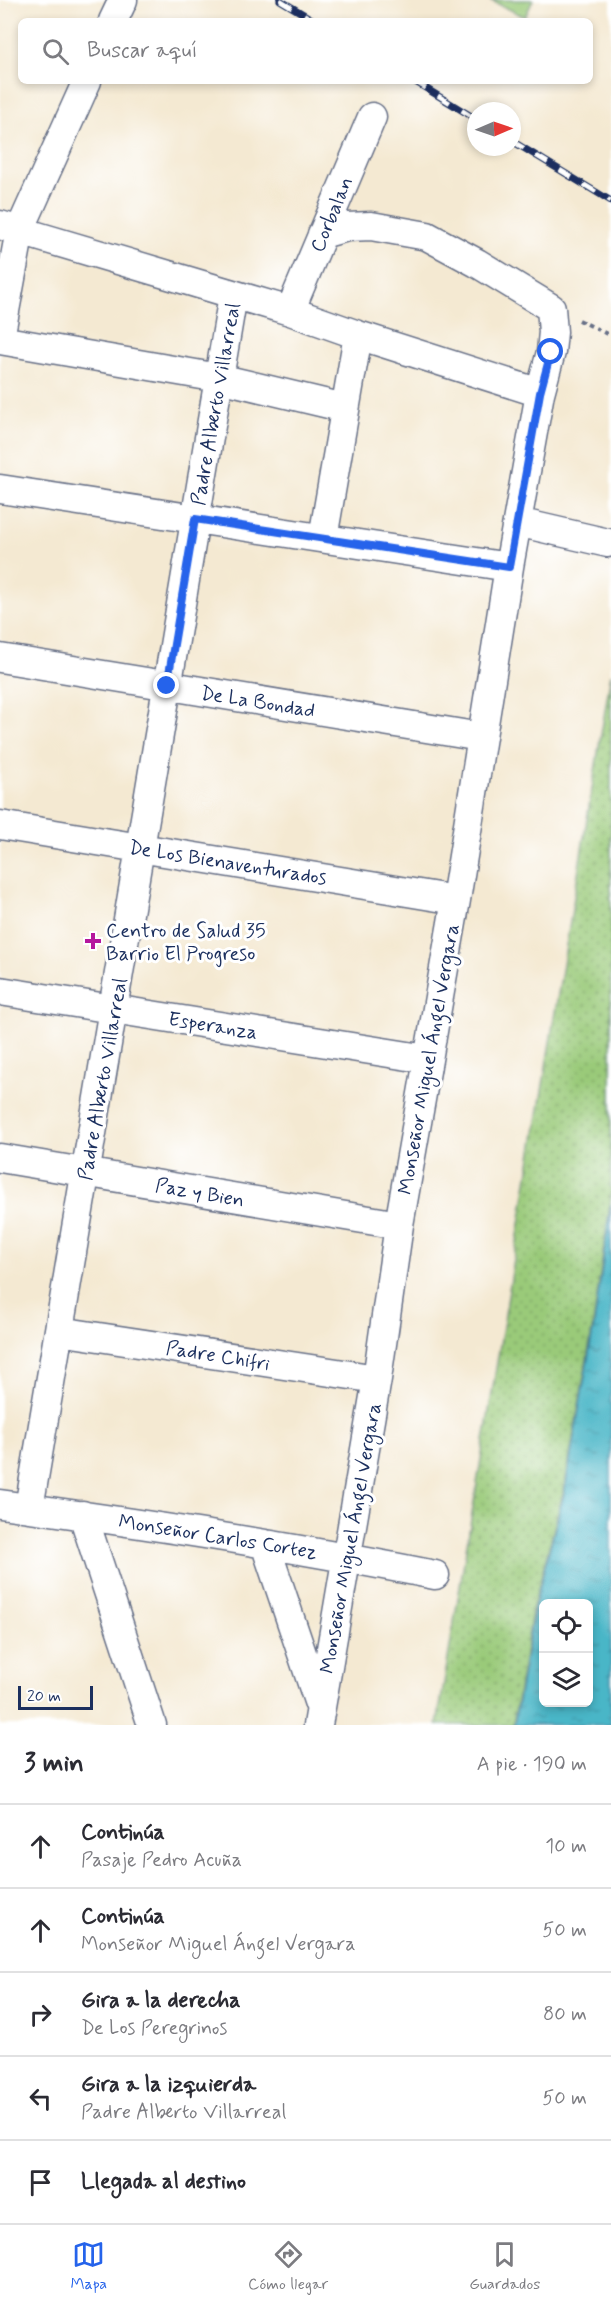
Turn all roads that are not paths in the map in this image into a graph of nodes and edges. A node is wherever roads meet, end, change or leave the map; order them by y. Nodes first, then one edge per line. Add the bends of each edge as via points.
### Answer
1 (123, 0) edge
2 (114, 18) edge
3 (85, 84) edge
4 (372, 117) dead end
5 (10, 227) edge
6 (322, 234) junction
7 (233, 295) junction
8 (290, 311) junction
9 (358, 335) junction
10 (0, 339) edge
11 (219, 378) junction
12 (540, 393) junction
13 (345, 408) junction
14 (0, 489) edge
15 (195, 519) junction
16 (517, 522) junction
17 (323, 538) junction
18 (608, 543) dead end
19 (509, 567) junction
20 (0, 658) edge
21 (167, 686) junction
22 (481, 737) junction
23 (0, 825) edge
24 (140, 848) junction
25 (456, 900) junction
26 (0, 991) edge
27 (113, 1009) junction
28 (427, 1059) junction
29 (0, 1158) edge
30 (86, 1172) junction
31 (399, 1225) junction
32 (59, 1331) junction
33 (377, 1379) junction
34 (0, 1504) edge
35 (29, 1508) junction
36 (83, 1515) junction
37 (265, 1544) junction
38 (346, 1557) junction
39 (435, 1575) dead end
40 (319, 1716) edge
41 (152, 1725) edge

1 - 2 street
3 - 5 street
4 - 6 street, Corbalan
5 - 7 street
5 - 10 street
6 - 8 street, Corbalan
6 - 12 street, Monseñor Miguel Ángel Vergara via 371,226 427,236 551,308 552,342
7 - 8 street
7 - 11 street, Padre Alberto Villarreal
8 - 9 street
9 - 12 street
9 - 13 street
10 - 11 street
11 - 13 street
11 - 15 street, Padre Alberto Villarreal
12 - 16 street, Monseñor Miguel Ángel Vergara
13 - 17 street
14 - 15 street
15 - 17 street
15 - 21 street, Padre Alberto Villarreal
16 - 18 street
16 - 19 street, Monseñor Miguel Ángel Vergara
17 - 19 street
19 - 22 street, Monseñor Miguel Ángel Vergara
20 - 21 street, De La Bondad
21 - 22 street, De La Bondad
21 - 24 street, Padre Alberto Villarreal
22 - 25 street, Monseñor Miguel Ángel Vergara
23 - 24 street, De Los Bienaventurados
24 - 25 street, De Los Bienaventurados
24 - 27 street, Padre Alberto Villarreal
25 - 28 street, Monseñor Miguel Ángel Vergara
26 - 27 street, Esperanza
27 - 28 street, Esperanza
27 - 30 street, Padre Alberto Villarreal
28 - 31 street, Monseñor Miguel Ángel Vergara
29 - 30 street, Paz y Bien
30 - 31 street, Paz y Bien
30 - 32 street, Padre Alberto Villarreal
31 - 33 street, Monseñor Miguel Ángel Vergara
32 - 33 street, Padre Chifri
32 - 35 street, Padre Alberto Villarreal
33 - 38 street, Monseñor Miguel Ángel Vergara
34 - 35 street, Monseñor Carlos Cortez
35 - 36 street, Monseñor Carlos Cortez
36 - 37 street, Monseñor Carlos Cortez
36 - 41 street
37 - 38 street, Monseñor Carlos Cortez
37 - 40 street
38 - 39 street, Monseñor Carlos Cortez
38 - 40 street, Monseñor Miguel Ángel Vergara

